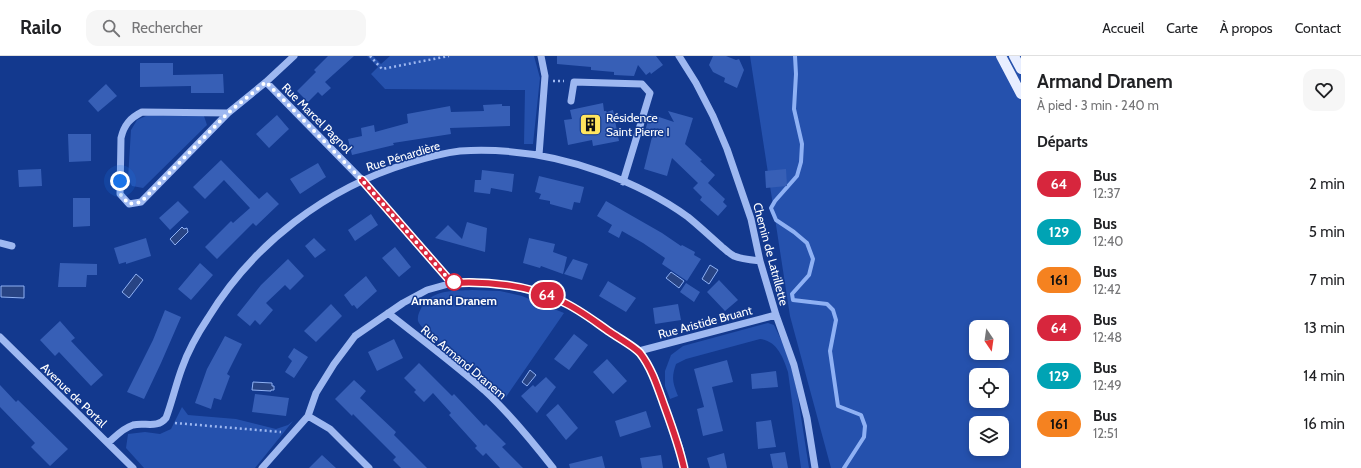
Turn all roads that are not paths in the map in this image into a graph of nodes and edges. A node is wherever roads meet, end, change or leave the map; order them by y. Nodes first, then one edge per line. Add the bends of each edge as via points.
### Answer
1 (294, 56) edge
2 (541, 56) edge
3 (679, 56) edge
4 (1001, 56) edge
5 (1014, 56) edge
6 (1021, 69) edge
7 (266, 82) junction
8 (1021, 94) edge
9 (571, 101) dead end
10 (228, 113) junction
11 (539, 155) junction
12 (362, 180) junction
13 (623, 182) junction
14 (0, 243) edge
15 (12, 246) dead end
16 (760, 261) junction
17 (452, 283) junction
18 (388, 313) junction
19 (776, 315) junction
20 (0, 338) edge
21 (639, 351) junction
22 (308, 416) junction
23 (108, 443) junction
24 (133, 468) edge
25 (262, 468) edge
26 (369, 468) edge
27 (553, 468) edge
28 (684, 468) edge
29 (815, 468) edge

1 - 7 street, Rue Marcel Pagnol
2 - 11 street via 545,81
3 - 16 street, Chemin de Latrillette via 696,83 727,149 751,219
4 - 8 main road
5 - 6 main road
7 - 10 street
7 - 12 street, Rue Marcel Pagnol
9 - 13 street via 574,82 642,84 650,93
10 - 10 street via 141,202 129,204 120,194 121,138 128,120 142,112
11 - 12 street, Rue Pénardière via 492,150 458,152 417,160
11 - 13 street, Rue Pénardière via 600,172
12 - 17 street, Rue Marcel Pagnol
12 - 23 street, Rue Pénardière via 322,204 270,241 228,287 207,318 186,357 166,418 156,425 139,424 124,429
13 - 16 street, Rue Pénardière via 663,201 687,217 733,256
14 - 15 street
16 - 19 street, Chemin de Latrillette
17 - 18 street via 427,290
17 - 21 street via 472,282 517,287 560,300
18 - 22 street via 355,336 316,393
18 - 27 street, Rue Armand Dranem via 484,391
19 - 21 street, Rue Aristide Bruant
19 - 29 street, Chemin de Latrillette via 796,371
20 - 23 street, Avenue de Portal
21 - 28 street via 654,376
22 - 25 street
22 - 26 street via 330,429
23 - 24 street, Avenue de Portal

